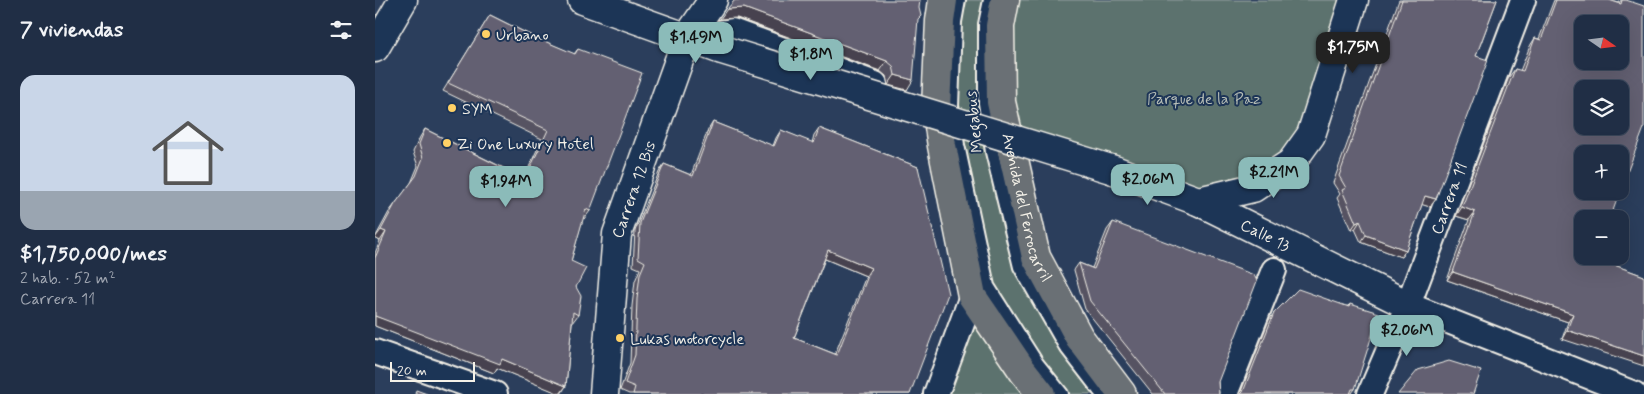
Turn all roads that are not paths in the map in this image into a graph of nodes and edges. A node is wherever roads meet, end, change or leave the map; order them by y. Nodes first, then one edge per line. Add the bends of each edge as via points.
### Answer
1 (403, 0) edge
2 (582, 0) edge
3 (713, 0) edge
4 (943, 0) edge
5 (959, 0) edge
6 (990, 0) edge
7 (1005, 0) edge
8 (1354, 0) edge
9 (1523, 0) edge
10 (687, 38) junction
11 (375, 48) edge
12 (936, 107) junction
13 (1198, 201) junction
14 (1274, 270) dead end
15 (973, 296) junction
16 (1408, 306) junction
17 (375, 352) edge
18 (495, 394) edge
19 (604, 394) edge
20 (936, 394) edge
21 (1041, 394) edge
22 (1062, 394) edge
23 (1102, 394) edge
24 (1122, 394) edge
25 (1225, 394) edge
26 (1370, 394) edge
27 (1634, 394) edge

1 - 11 main road
2 - 10 main road, Calle 13
3 - 10 main road, Carrera 12 Bis
4 - 12 main road via 939,21
5 - 22 lane, Megabus via 955,22 953,106 958,145 988,286 1037,363
6 - 23 lane, Megabus via 985,24 985,103 991,152 1020,267 1065,346
7 - 24 main road, Avenida del Ferrocarril via 1000,26 1001,102 1036,257 1079,337
8 - 13 main road via 1311,135 1291,163 1253,188
9 - 16 street, Carrera 11
10 - 12 street, Calle 13 via 731,31
10 - 13 main road, Calle 13, bridge via 1113,170
10 - 19 main road, Carrera 12 Bis via 617,234
12 - 15 main road
13 - 16 main road, Calle 13
14 - 25 street
15 - 20 street
15 - 21 main road
16 - 26 street, Carrera 11
16 - 27 street, Calle 13
17 - 18 street

